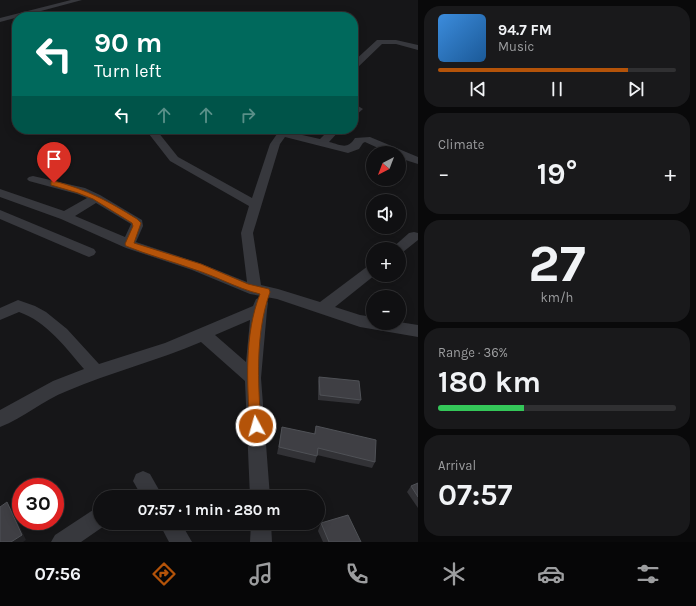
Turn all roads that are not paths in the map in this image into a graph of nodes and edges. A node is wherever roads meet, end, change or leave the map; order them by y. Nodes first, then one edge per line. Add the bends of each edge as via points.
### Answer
1 (78, 0) edge
2 (34, 12) edge
3 (12, 17) edge
4 (0, 20) edge
5 (418, 48) edge
6 (358, 62) edge
7 (154, 134) dead end
8 (280, 134) edge
9 (294, 134) edge
10 (331, 134) edge
11 (322, 143) junction
12 (382, 146) edge
13 (406, 156) edge
14 (418, 161) edge
15 (33, 178) dead end
16 (0, 192) edge
17 (96, 198) junction
18 (34, 205) junction
19 (256, 205) junction
20 (0, 214) edge
21 (66, 216) junction
22 (16, 221) junction
23 (414, 236) dead end
24 (406, 242) edge
25 (129, 244) junction
26 (89, 252) dead end
27 (366, 274) edge
28 (260, 291) junction
29 (322, 309) junction
30 (258, 310) junction
31 (0, 314) edge
32 (418, 331) edge
33 (203, 334) junction
34 (96, 372) junction
35 (253, 378) junction
36 (0, 419) edge
37 (260, 490) edge
38 (93, 522) edge
39 (174, 530) edge
40 (261, 530) edge
41 (62, 542) edge
42 (182, 542) edge
43 (261, 542) edge

1 - 2 street
3 - 4 street
5 - 6 street via 396,42 380,42
7 - 19 street via 174,159
8 - 19 street
9 - 11 street
10 - 11 street
11 - 12 street via 351,149 359,140 366,139
13 - 14 street
15 - 17 street via 65,186
16 - 18 street
17 - 21 street
17 - 25 street via 137,223
18 - 21 street
18 - 22 street
19 - 28 street via 247,232
20 - 22 street
21 - 25 street
22 - 26 street
23 - 24 street
25 - 28 street
27 - 29 street
28 - 29 street
28 - 30 street
29 - 32 street via 360,321
30 - 33 street
30 - 35 street
31 - 34 street via 18,306 31,311 53,326
33 - 34 street via 170,348
33 - 35 street
34 - 36 street via 59,386
35 - 37 street
38 - 41 street
39 - 42 street
40 - 43 street

